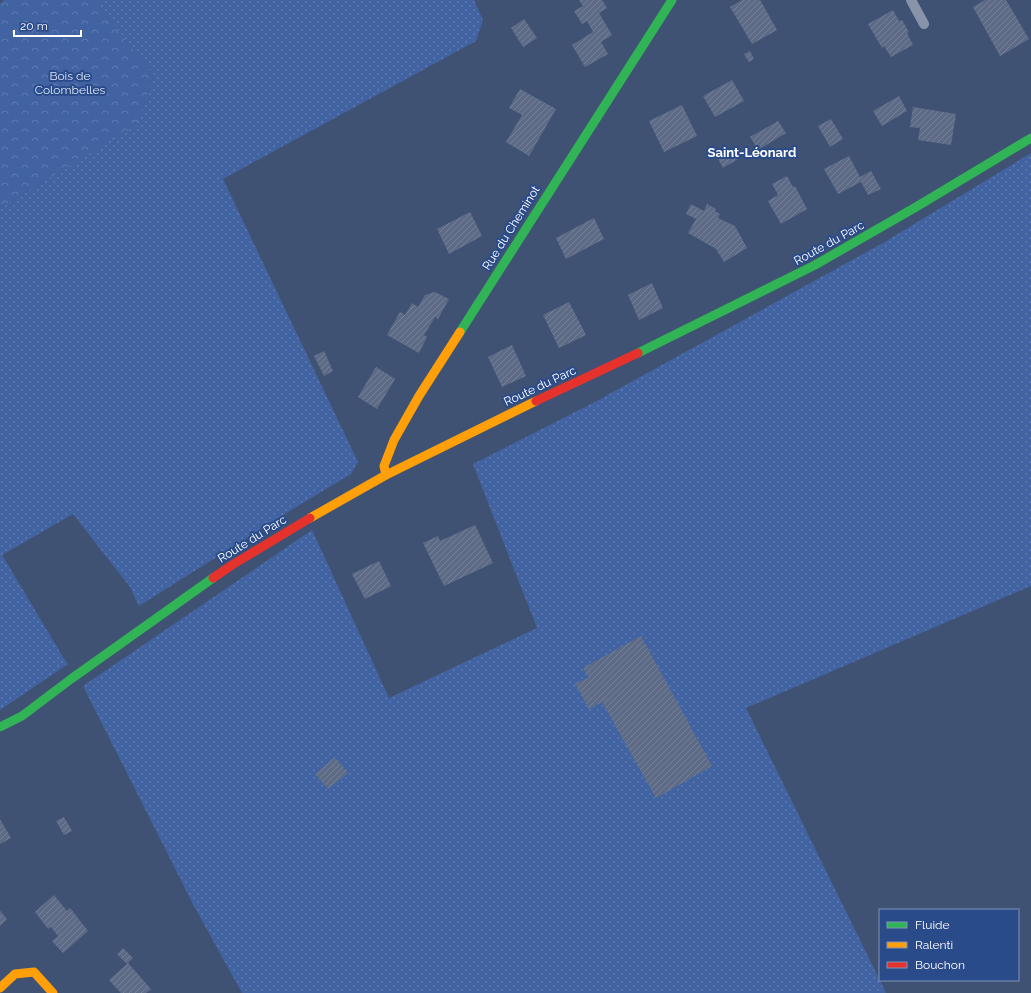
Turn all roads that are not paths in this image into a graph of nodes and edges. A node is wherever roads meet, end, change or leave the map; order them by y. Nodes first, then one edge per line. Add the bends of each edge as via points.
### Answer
1 (672, 0) edge
2 (911, 0) edge
3 (924, 24) dead end
4 (1031, 138) edge
5 (386, 475) junction
6 (0, 727) edge
7 (0, 988) edge
8 (53, 993) edge

1 - 5 street, Rue du Cheminot via 419,396 394,440 384,466
2 - 3 lane
4 - 5 street, Route du Parc via 815,266
5 - 6 street, Route du Parc via 232,565 22,716
7 - 8 street via 15,974 34,972

